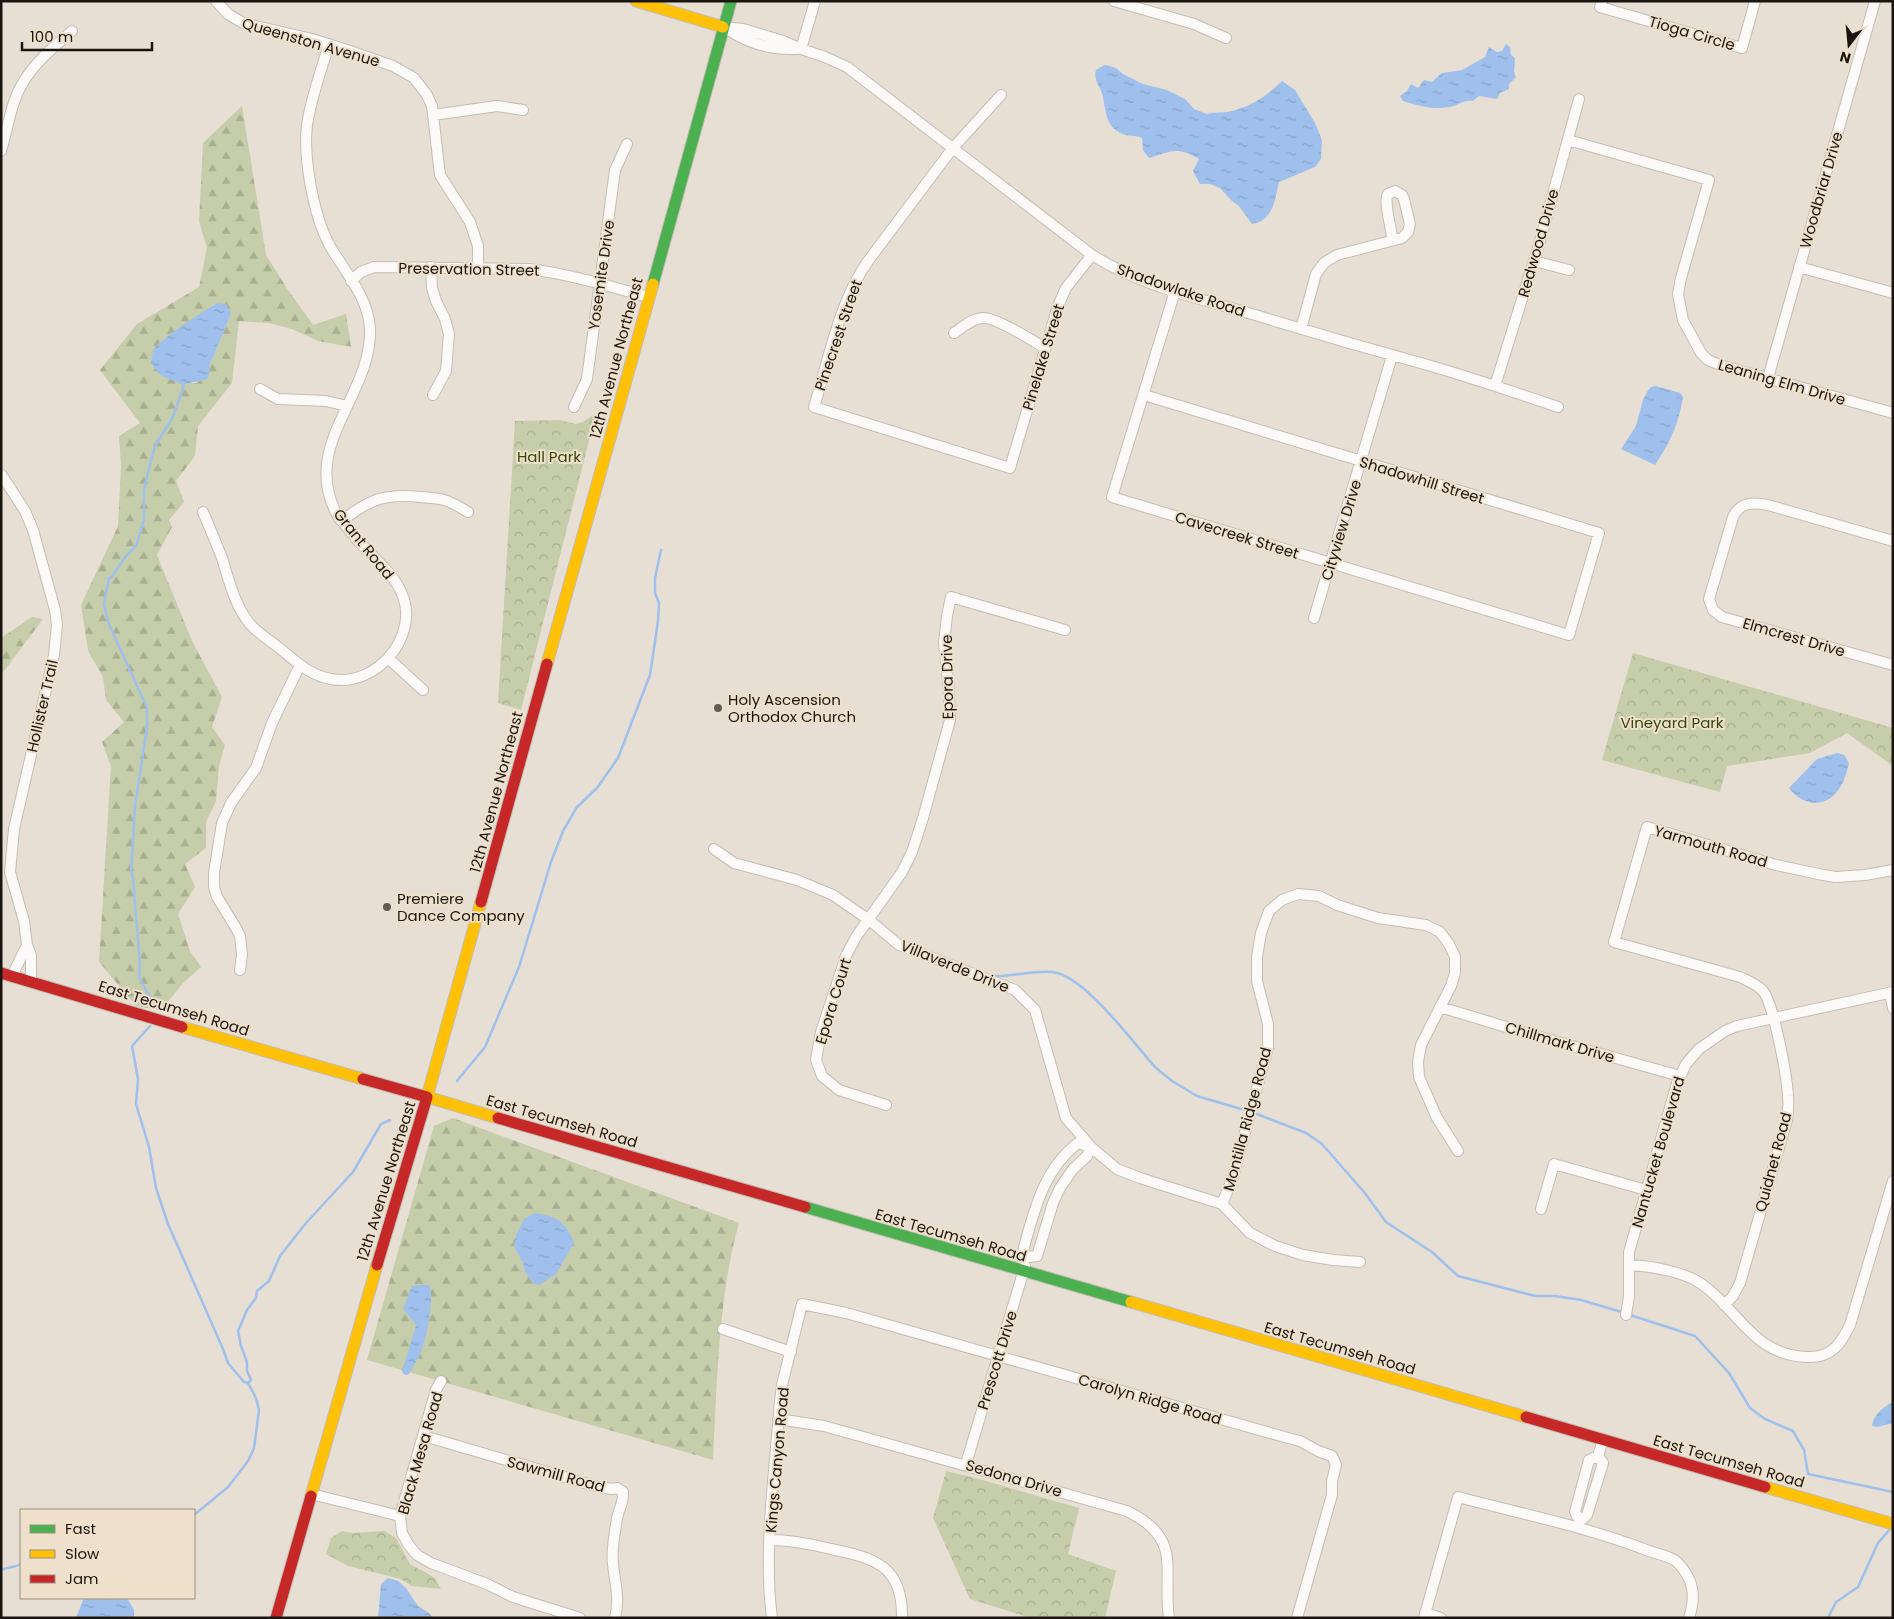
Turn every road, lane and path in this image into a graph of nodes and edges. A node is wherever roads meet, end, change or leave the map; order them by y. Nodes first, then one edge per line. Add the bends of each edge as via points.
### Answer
1 (216, 1) edge
2 (636, 1) edge
3 (731, 1) edge
4 (815, 1) edge
5 (1114, 1) edge
6 (1602, 1) edge
7 (1755, 1) edge
8 (1875, 1) edge
9 (724, 27) junction
10 (72, 31) dead end
11 (1226, 38) dead end
12 (329, 44) junction
13 (801, 49) junction
14 (1001, 95) dead end
15 (1579, 99) dead end
16 (523, 110) dead end
17 (433, 115) junction
18 (1568, 140) junction
19 (628, 144) dead end
20 (952, 149) junction
21 (1, 150) edge
22 (1392, 240) dead end
23 (1092, 256) junction
24 (1534, 261) junction
25 (431, 267) junction
26 (478, 267) junction
27 (1800, 267) junction
28 (1568, 270) dead end
29 (351, 281) junction
30 (600, 284) junction
31 (1174, 291) junction
32 (1893, 293) edge
33 (648, 297) junction
34 (1301, 329) junction
35 (954, 333) dead end
36 (1045, 348) junction
37 (1392, 356) junction
38 (1768, 378) junction
39 (1495, 386) junction
40 (260, 388) dead end
41 (1144, 395) junction
42 (433, 396) dead end
43 (347, 406) junction
44 (574, 407) dead end
45 (1558, 407) dead end
46 (1893, 413) edge
47 (1361, 462) junction
48 (1010, 468) joint
49 (1, 474) edge
50 (204, 512) dead end
51 (468, 512) dead end
52 (342, 521) junction
53 (1893, 541) edge
54 (1330, 563) junction
55 (1314, 618) dead end
56 (1065, 630) dead end
57 (1569, 635) joint
58 (388, 658) junction
59 (1893, 665) edge
60 (300, 666) junction
61 (423, 690) dead end
62 (714, 849) dead end
63 (1893, 870) edge
64 (869, 920) junction
65 (1614, 942) joint
66 (27, 945) junction
67 (240, 970) dead end
68 (7, 975) edge
69 (31, 981) junction
70 (1891, 993) edge
71 (1440, 1007) junction
72 (1893, 1008) edge
73 (1773, 1019) junction
74 (1680, 1076) junction
75 (427, 1097) junction
76 (886, 1105) dead end
77 (1091, 1147) junction
78 (1458, 1151) dead end
79 (1893, 1181) edge
80 (1646, 1190) junction
81 (1222, 1204) junction
82 (1541, 1209) dead end
83 (1028, 1257) junction
84 (1360, 1262) dead end
85 (1630, 1264) junction
86 (1024, 1272) junction
87 (802, 1304) joint
88 (1724, 1306) junction
89 (1626, 1315) dead end
90 (723, 1329) dead end
91 (791, 1352) junction
92 (998, 1356) junction
93 (441, 1381) dead end
94 (778, 1419) junction
95 (424, 1436) junction
96 (1603, 1440) junction
97 (966, 1464) junction
98 (311, 1494) junction
99 (400, 1516) junction
100 (1893, 1524) edge
101 (1579, 1525) junction
102 (770, 1540) junction
103 (550, 1614) edge
104 (1425, 1615) edge
105 (276, 1618) edge
106 (580, 1618) edge
107 (616, 1618) edge
108 (772, 1618) edge
109 (902, 1618) edge
110 (1170, 1618) edge
111 (1297, 1618) edge
112 (1441, 1618) edge
113 (1689, 1618) edge

1 - 12 street, Queenston Avenue via 237,21
2 - 9 main road
3 - 9 main road, 12th Avenue Northeast
4 - 13 street
5 - 11 street via 1194,24
6 - 7 street, Tioga Circle via 1600,7 1742,48
8 - 27 street, Woodbriar Drive
9 - 13 street, Shadowlake Road via 741,39 780,50
9 - 33 main road, 12th Avenue Northeast
10 - 21 street via 36,65 24,82 12,109
12 - 17 street, Queenston Avenue via 405,71 421,86 432,106
12 - 29 street, Grant Road via 309,112 307,151 320,227
13 - 20 street, Shadowlake Road via 847,67
14 - 20 street
15 - 18 street, Redwood Drive
16 - 17 street via 497,106
17 - 26 street, Queenston Avenue via 440,175 470,222 478,246
18 - 24 street, Redwood Drive
18 - 38 street, Leaning Elm Drive via 1709,180 1679,288 1680,310 1705,358
19 - 30 street, Yosemite Drive via 615,170
20 - 23 street, Shadowlake Road
20 - 48 street, Pinecrest Street via 856,279 814,407
22 - 34 street via 1338,255 1324,263 1316,274
23 - 31 street, Shadowlake Road via 1126,275
23 - 36 street, Pinelake Street via 1062,296
24 - 28 street
24 - 39 street, Redwood Drive
25 - 26 street, Preservation Street
25 - 29 street, Preservation Street via 374,267
25 - 42 street via 432,288 449,334 446,371
26 - 30 street, Preservation Street via 550,271
27 - 32 street
27 - 38 street, Woodbriar Drive
29 - 43 street, Grant Road via 365,305 370,332 368,354
30 - 33 street, Preservation Street
30 - 44 street, Yosemite Drive via 587,379
31 - 34 street, Shadowlake Road
31 - 41 street, Cavecreek Street
33 - 75 main road, 12th Avenue Northeast
34 - 37 street, Shadowlake Road
35 - 36 street via 979,318 988,318
36 - 48 street, Pinelake Street
37 - 39 street, Shadowlake Road
37 - 47 street, Cityview Drive
38 - 46 street, Leaning Elm Drive
39 - 45 street, Shadowlake Road
40 - 43 street via 278,399 326,401
41 - 47 street, Shadowhill Street
41 - 54 street, Cavecreek Street via 1112,497
43 - 52 street, Grant Road via 328,453 325,477 333,507
47 - 54 street, Cityview Drive
47 - 57 street, Shadowhill Street via 1599,533
49 - 66 street, Hollister Trail via 20,502 33,530 57,625 54,655 11,850 10,872 24,921
50 - 60 street, Grant Road via 245,617 257,632
51 - 52 street via 446,500 399,495 369,502
52 - 58 street, Grant Road via 390,575 404,601 403,633
53 - 59 street, Elmcrest Drive via 1748,503 1733,517 1710,594 1710,606 1722,617
54 - 55 street, Cityview Drive
54 - 57 street, Cavecreek Street
56 - 64 street, Epora Drive via 951,597 944,643 950,720 945,740 912,852
58 - 60 street, Grant Road via 365,675 341,680 320,676
58 - 61 street
60 - 67 street via 272,723 256,768 230,803 222,823 214,887 240,936
62 - 64 street, Villaverde Drive via 734,864 797,880 833,895
63 - 65 street, Yarmouth Road via 1865,875 1823,875 1776,865 1647,827
64 - 76 street, Epora Court via 846,956 820,1032 816,1060 822,1076 839,1090
64 - 77 street, Villaverde Drive via 899,945 1015,990 1022,996 1035,1010 1066,1118
65 - 73 street, Quidnet Road via 1752,982 1765,995
66 - 68 street
66 - 69 street, Hollister Trail via 31,955
68 - 69 main road, East Tecumseh Road
69 - 75 main road, East Tecumseh Road
70 - 72 street
70 - 73 street, Nantucket Boulevard
71 - 74 street, Chillmark Drive
71 - 78 street, Montilla Ridge Road via 1421,1046 1419,1076 1437,1118
71 - 81 street, Montilla Ridge Road via 1455,973 1455,957 1440,932 1426,925 1360,913 1319,896 1298,894 1282,900 1269,911 1257,956 1257,981 1268,1024 1268,1047 1233,1177
73 - 74 street, Nantucket Boulevard via 1737,1026 1717,1036 1699,1049
73 - 88 street, Quidnet Road via 1788,1095 1787,1120 1740,1283
74 - 80 street, Nantucket Boulevard
75 - 86 main road, East Tecumseh Road
75 - 98 main road, 12th Avenue Northeast
77 - 81 street, Villaverde Drive via 1117,1168
77 - 83 street via 1060,1188 1038,1256
77 - 83 street via 1078,1143 1068,1150 1046,1180 1024,1247 1023,1252
79 - 88 street via 1855,1311 1839,1344 1827,1354 1802,1357 1763,1344
80 - 82 street via 1554,1164
80 - 85 street, Nantucket Boulevard via 1629,1252
81 - 84 street, Villaverde Drive via 1250,1233 1275,1246 1303,1255
83 - 86 street, Prescott Drive
85 - 88 street via 1692,1279 1703,1285
85 - 89 street, Nantucket Boulevard
86 - 92 street, Prescott Drive
86 - 96 main road, East Tecumseh Road
87 - 91 street, Kings Canyon Road
87 - 92 street, Carolyn Ridge Road via 846,1313
90 - 91 street
91 - 94 street, Kings Canyon Road via 782,1384
92 - 97 street, Prescott Drive
92 - 111 street, Carolyn Ridge Road via 1299,1441 1332,1456 1336,1464 1332,1494
93 - 95 street, Black Mesa Road
94 - 97 street, Sedona Drive via 824,1426
94 - 102 street, Kings Canyon Road
95 - 99 street, Black Mesa Road
95 - 107 street, Sawmill Road via 623,1492 613,1563 619,1600
96 - 100 main road, East Tecumseh Road
96 - 101 street via 1598,1456 1603,1463 1587,1515
97 - 110 street, Sedona Drive via 1127,1511 1141,1518 1163,1543 1168,1557 1167,1603
98 - 99 street
98 - 105 main road, 12th Avenue Northeast
99 - 103 street, Black Mesa Road via 402,1533 417,1555
101 - 104 street via 1458,1497
101 - 113 street via 1676,1561 1691,1580 1693,1604
102 - 108 street, Kings Canyon Road via 769,1599
102 - 109 street via 793,1540 863,1556 880,1565 900,1590
103 - 106 street, Black Mesa Road
104 - 112 street

